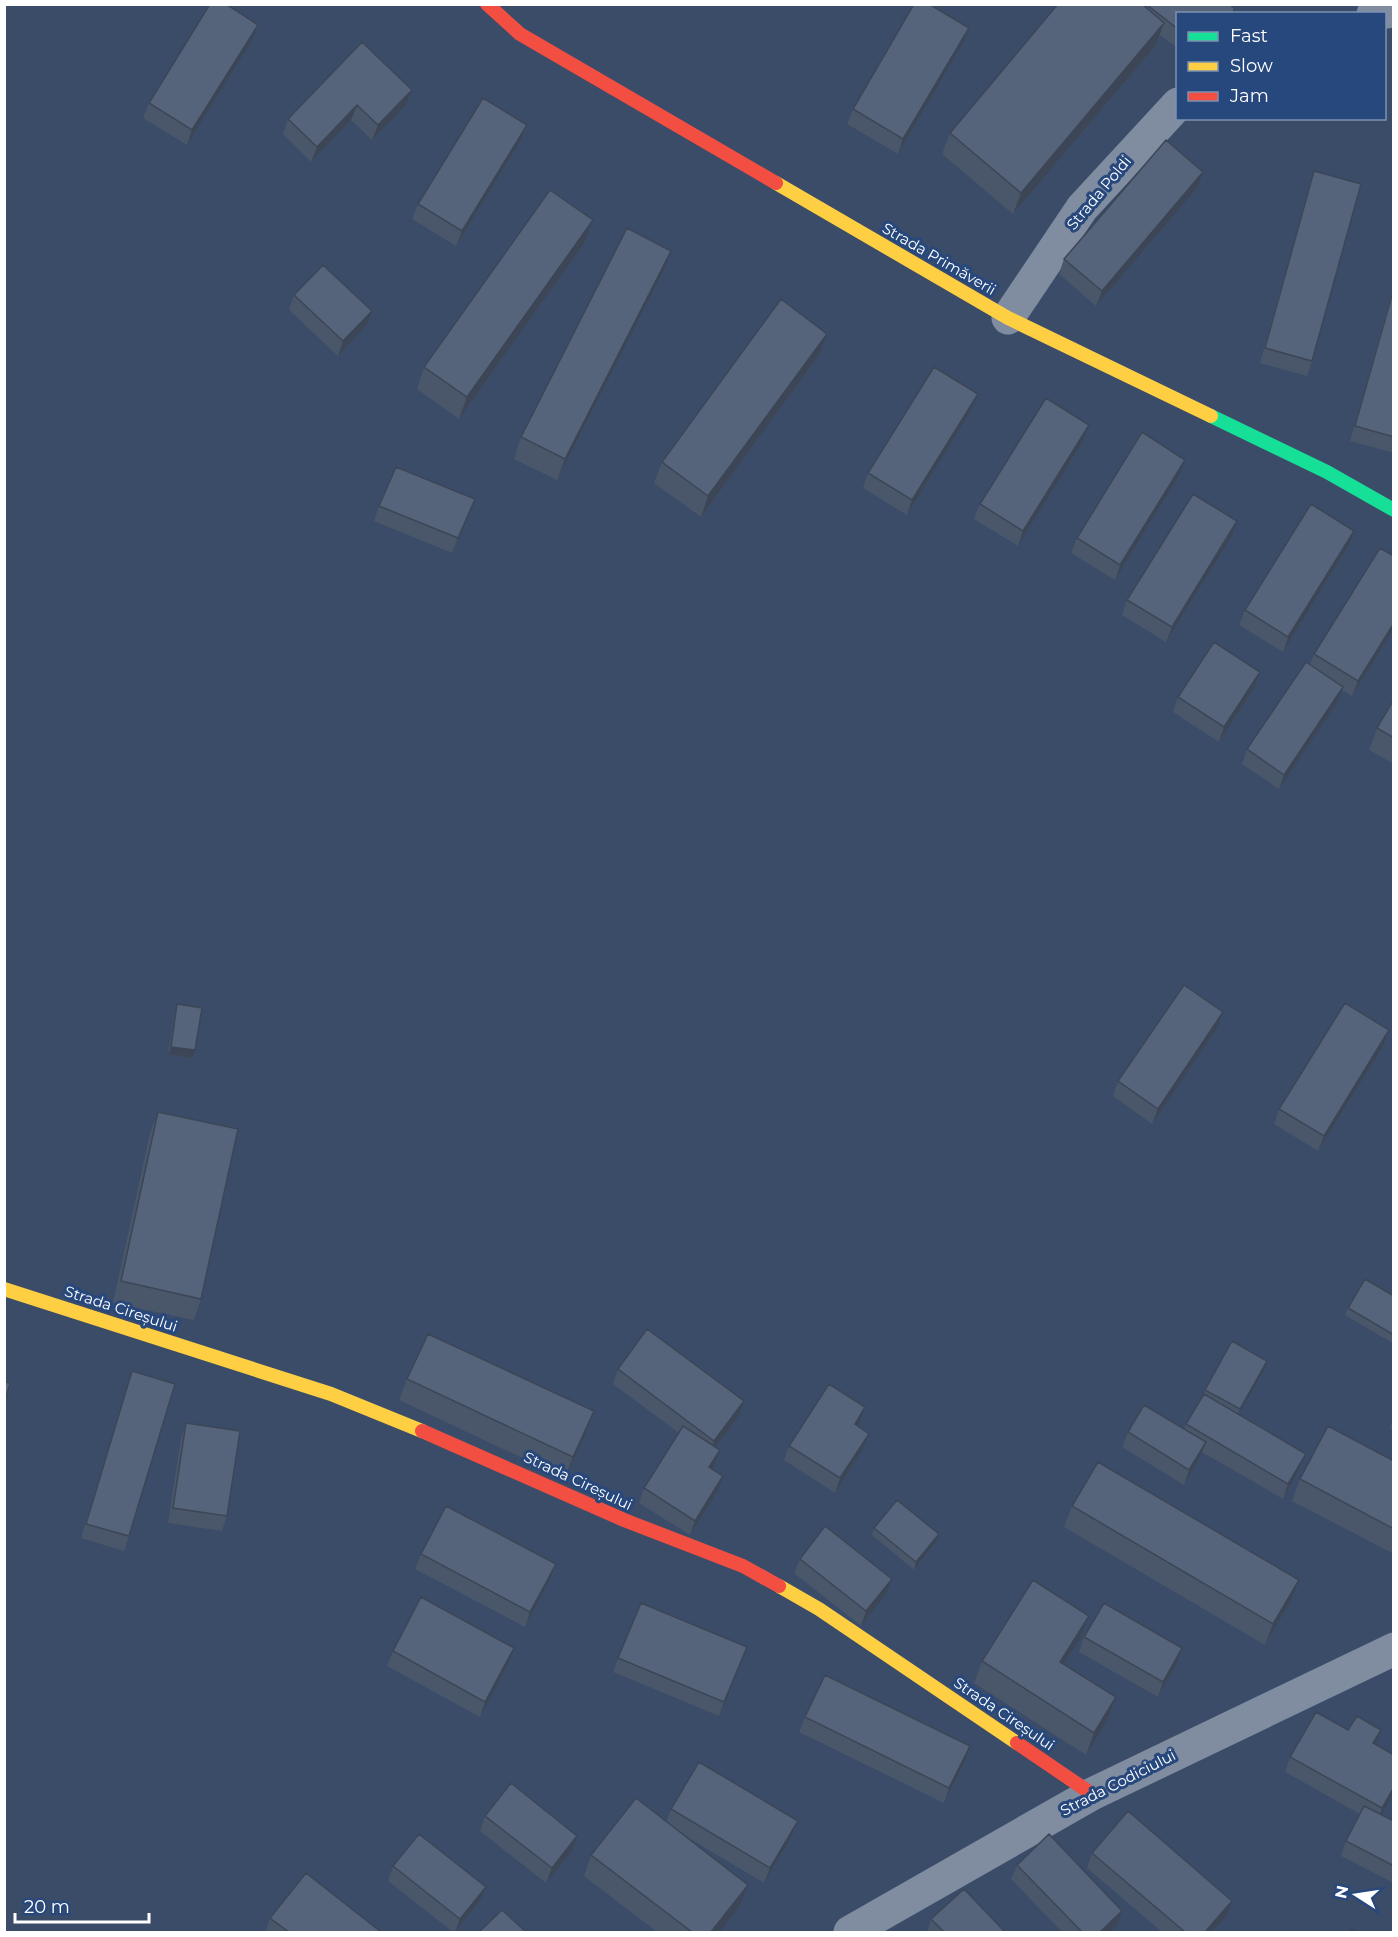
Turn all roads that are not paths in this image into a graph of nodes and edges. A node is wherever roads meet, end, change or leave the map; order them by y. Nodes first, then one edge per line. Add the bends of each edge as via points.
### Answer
1 (487, 4) edge
2 (1176, 106) edge
3 (1008, 318) junction
4 (1394, 510) edge
5 (4, 1289) edge
6 (1394, 1649) edge
7 (1092, 1794) junction
8 (849, 1932) edge

1 - 3 street, Strada Primăverii via 520,34
2 - 3 street, Strada Poldi via 1082,208
3 - 4 street, Strada Primăverii via 1327,472
5 - 7 street, Strada Cireșului via 331,1394 484,1456 624,1520 743,1566 819,1609
6 - 7 street, Strada Codiciului
7 - 8 street, Strada Codiciului

